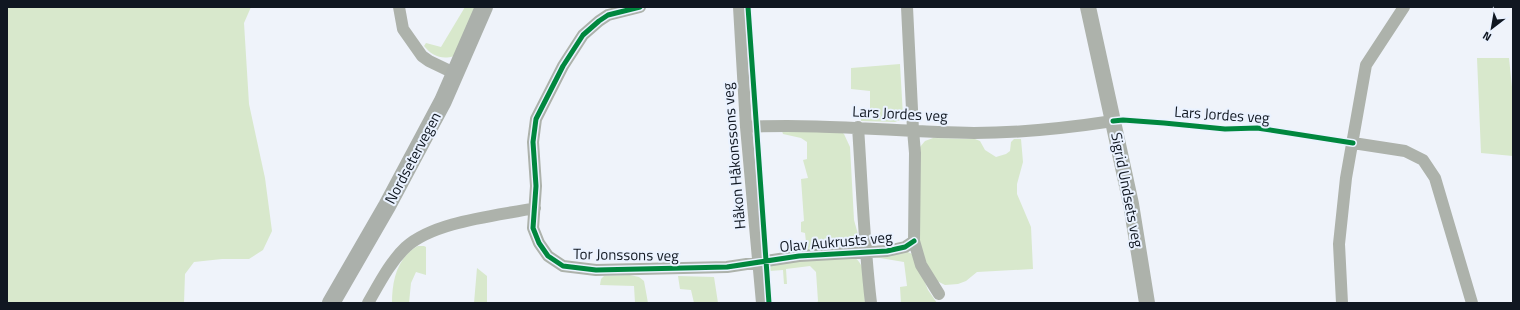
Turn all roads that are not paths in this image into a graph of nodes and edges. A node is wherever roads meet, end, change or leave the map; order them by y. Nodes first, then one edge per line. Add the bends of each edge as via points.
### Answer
1 (399, 7) edge
2 (484, 7) edge
3 (640, 7) edge
4 (739, 7) edge
5 (907, 7) edge
6 (1088, 7) edge
7 (1404, 7) edge
8 (456, 74) junction
9 (1113, 121) junction
10 (746, 127) junction
11 (858, 127) junction
12 (913, 130) junction
13 (1353, 143) junction
14 (534, 208) junction
15 (914, 241) junction
16 (865, 253) junction
17 (759, 262) junction
18 (939, 294) dead end
19 (331, 303) edge
20 (368, 303) edge
21 (762, 303) edge
22 (871, 303) edge
23 (1147, 303) edge
24 (1342, 303) edge
25 (1472, 303) edge

1 - 8 street via 403,29 422,56
2 - 8 main road, Nordsetervegen
3 - 14 street, Tor Jonssons veg via 608,15 583,35 545,99 536,119 533,142 536,186
4 - 10 street, Håkon Håkonssons veg
5 - 12 street, Olav Aukrusts veg
6 - 9 street, Sigrid Undsets veg
7 - 13 street via 1366,65
8 - 19 main road, Nordsetervegen via 387,206
9 - 12 street, Lars Jordes veg via 1023,132
9 - 23 street, Sigrid Undsets veg via 1131,204
10 - 11 street, Lars Jordes veg
10 - 17 street, Håkon Håkonssons veg
11 - 12 street, Lars Jordes veg
11 - 16 street, Olav Aukrusts veg
12 - 15 street, Olav Aukrusts veg
13 - 24 street via 1346,178 1339,244
13 - 25 street via 1405,151 1423,160 1435,178
14 - 17 street, Tor Jonssons veg via 533,228 539,243 548,256 563,266 596,270 650,269 727,267
14 - 20 street via 456,223 434,231 407,247 396,258
15 - 16 street, Olav Aukrusts veg via 905,247
15 - 18 street, Olav Aukrusts veg via 921,265
16 - 17 street, Olav Aukrusts veg via 799,256
16 - 22 street, Olav Aukrusts veg
17 - 21 street, Håkon Håkonssons veg

